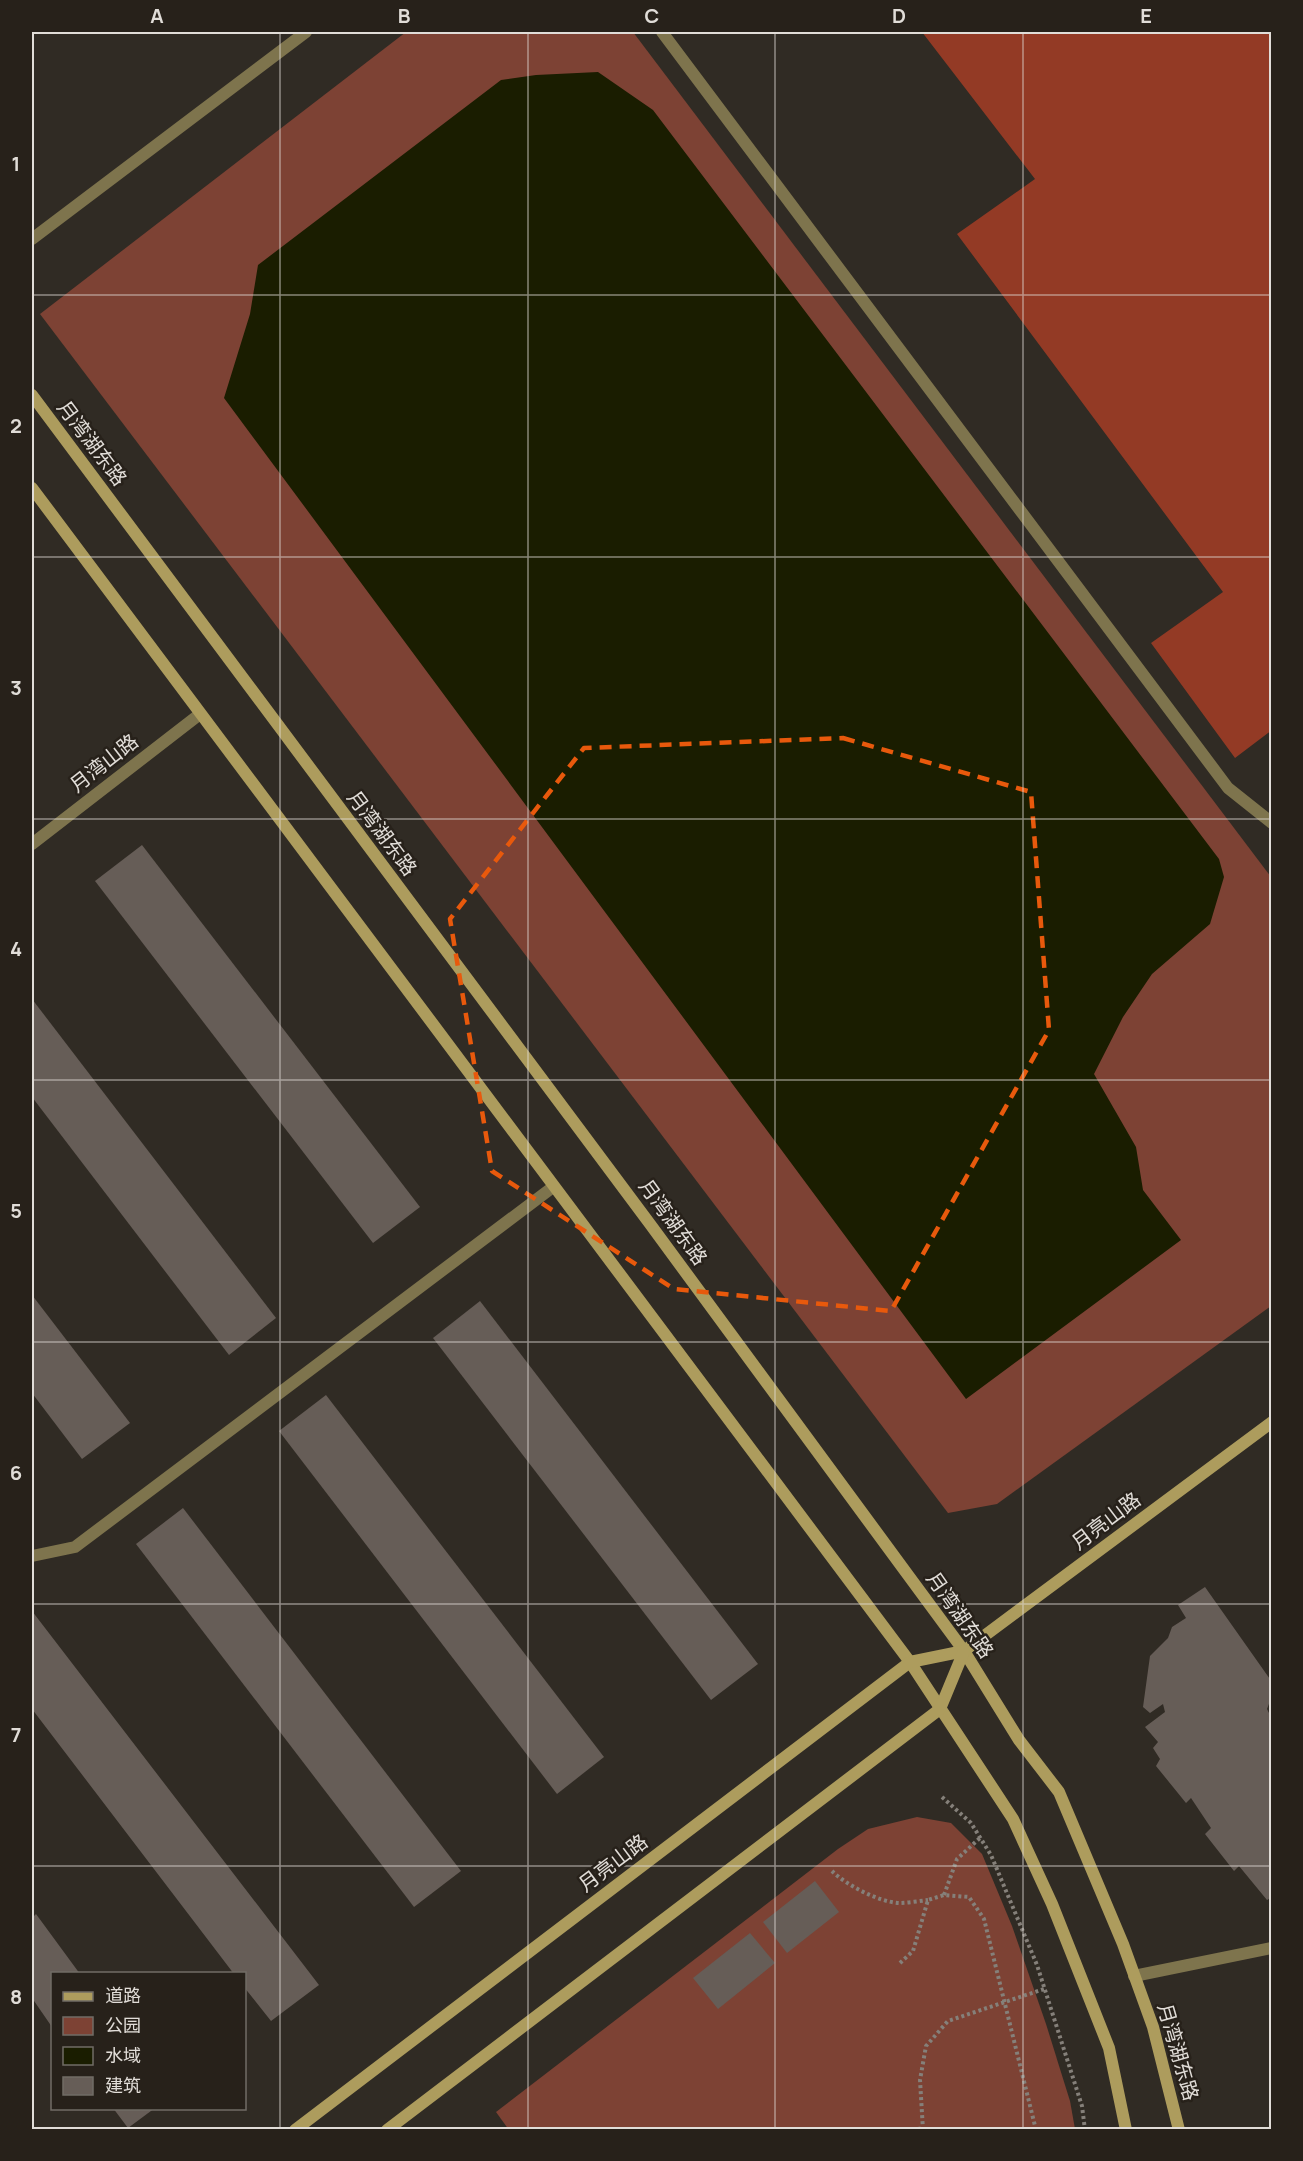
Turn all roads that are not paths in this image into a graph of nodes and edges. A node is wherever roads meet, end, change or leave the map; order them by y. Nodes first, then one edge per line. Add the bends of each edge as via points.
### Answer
1 (306, 32) edge
2 (662, 32) edge
3 (32, 239) edge
4 (32, 395) edge
5 (32, 488) edge
6 (200, 714) junction
7 (1272, 823) edge
8 (32, 844) edge
9 (553, 1186) junction
10 (1272, 1422) edge
11 (32, 1556) edge
12 (964, 1651) junction
13 (909, 1662) junction
14 (940, 1709) junction
15 (1272, 1948) edge
16 (1134, 1976) junction
17 (295, 2130) edge
18 (387, 2130) edge
19 (1126, 2130) edge
20 (1179, 2130) edge

1 - 3 street
2 - 7 street via 1228,788
4 - 12 street, 月湾湖东路
5 - 6 street
6 - 8 street, 月湾山路
6 - 9 street
9 - 11 street via 75,1547
9 - 13 street
10 - 12 street, 月亮山路
12 - 13 street, 月亮山路
12 - 14 street
12 - 16 street, 月湾湖东路 via 1019,1740 1059,1792
13 - 14 street
13 - 17 street, 月亮山路
14 - 18 street
14 - 19 street via 1013,1819 1052,1905 1109,2048
15 - 16 street
16 - 20 street, 月湾湖东路 via 1153,2027

